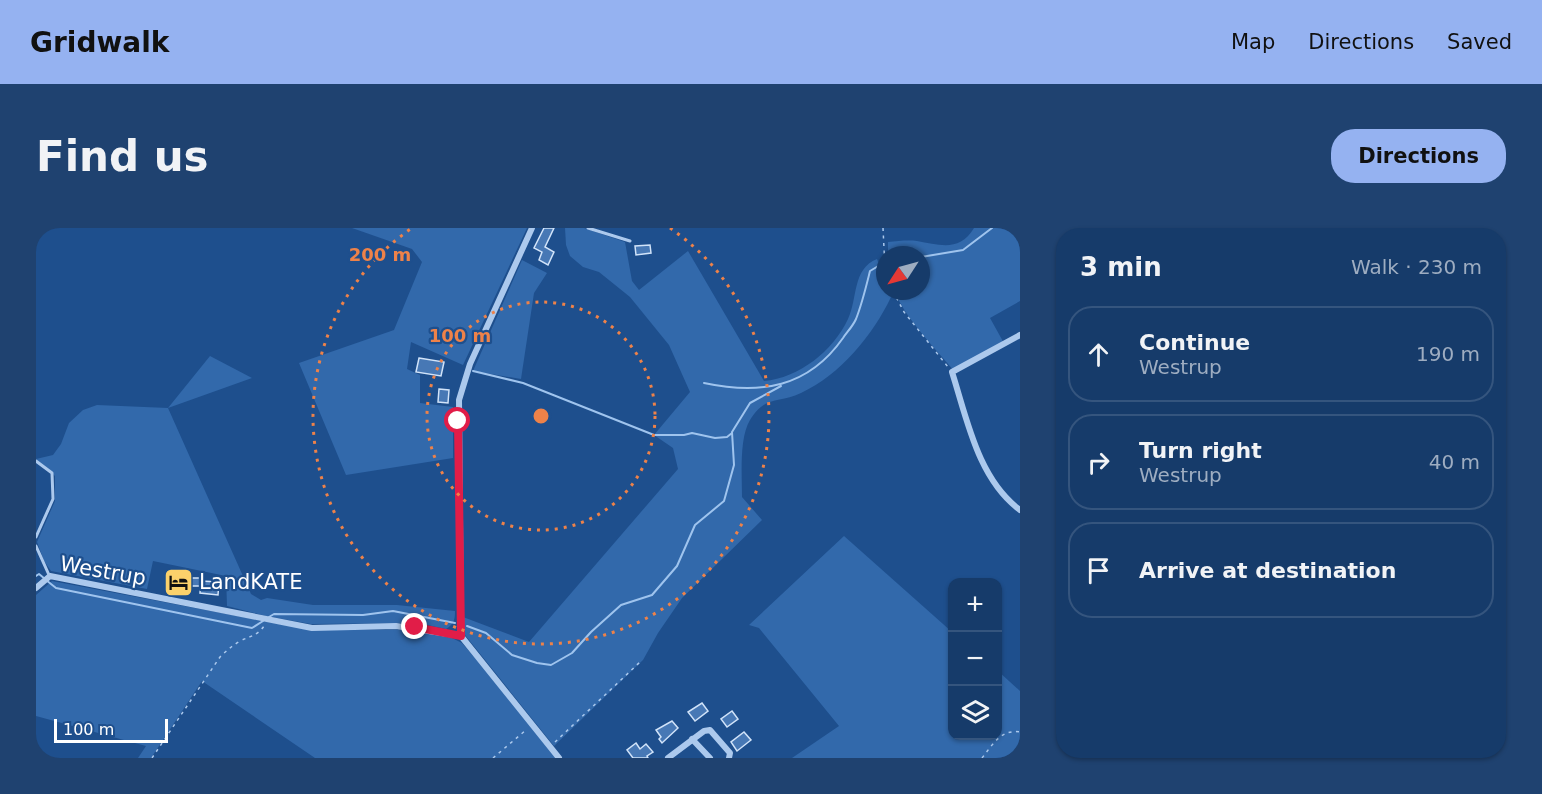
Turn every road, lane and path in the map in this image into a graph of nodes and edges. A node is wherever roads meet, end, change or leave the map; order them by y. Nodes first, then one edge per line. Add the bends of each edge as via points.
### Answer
1 (532, 228) edge
2 (588, 228) edge
3 (883, 228) edge
4 (630, 241) dead end
5 (884, 246) edge
6 (898, 300) edge
7 (1020, 335) edge
8 (952, 372) junction
9 (36, 461) edge
10 (1020, 510) edge
11 (36, 537) edge
12 (36, 546) edge
13 (50, 576) junction
14 (36, 588) edge
15 (269, 620) junction
16 (461, 636) junction
17 (640, 662) dead end
18 (532, 724) junction
19 (1020, 732) edge
20 (692, 739) junction
21 (550, 747) junction
22 (152, 758) edge
23 (493, 758) edge
24 (559, 758) edge
25 (668, 758) edge
26 (710, 758) edge
27 (729, 758) edge
28 (982, 758) edge

1 - 16 street via 470,364 459,400
2 - 4 lane
3 - 5 path
6 - 8 path
7 - 8 street
8 - 10 street via 983,464
9 - 11 lane via 52,473 53,499
12 - 13 lane
13 - 14 street, Westrup
13 - 15 street, Westrup
15 - 16 street, Westrup via 312,628 405,626
15 - 22 path via 258,634 242,640 220,657
16 - 18 street
17 - 21 path
18 - 21 street
18 - 23 path
19 - 28 path via 1003,733
20 - 25 street
20 - 26 street
20 - 27 street via 710,730 730,753
21 - 24 street

